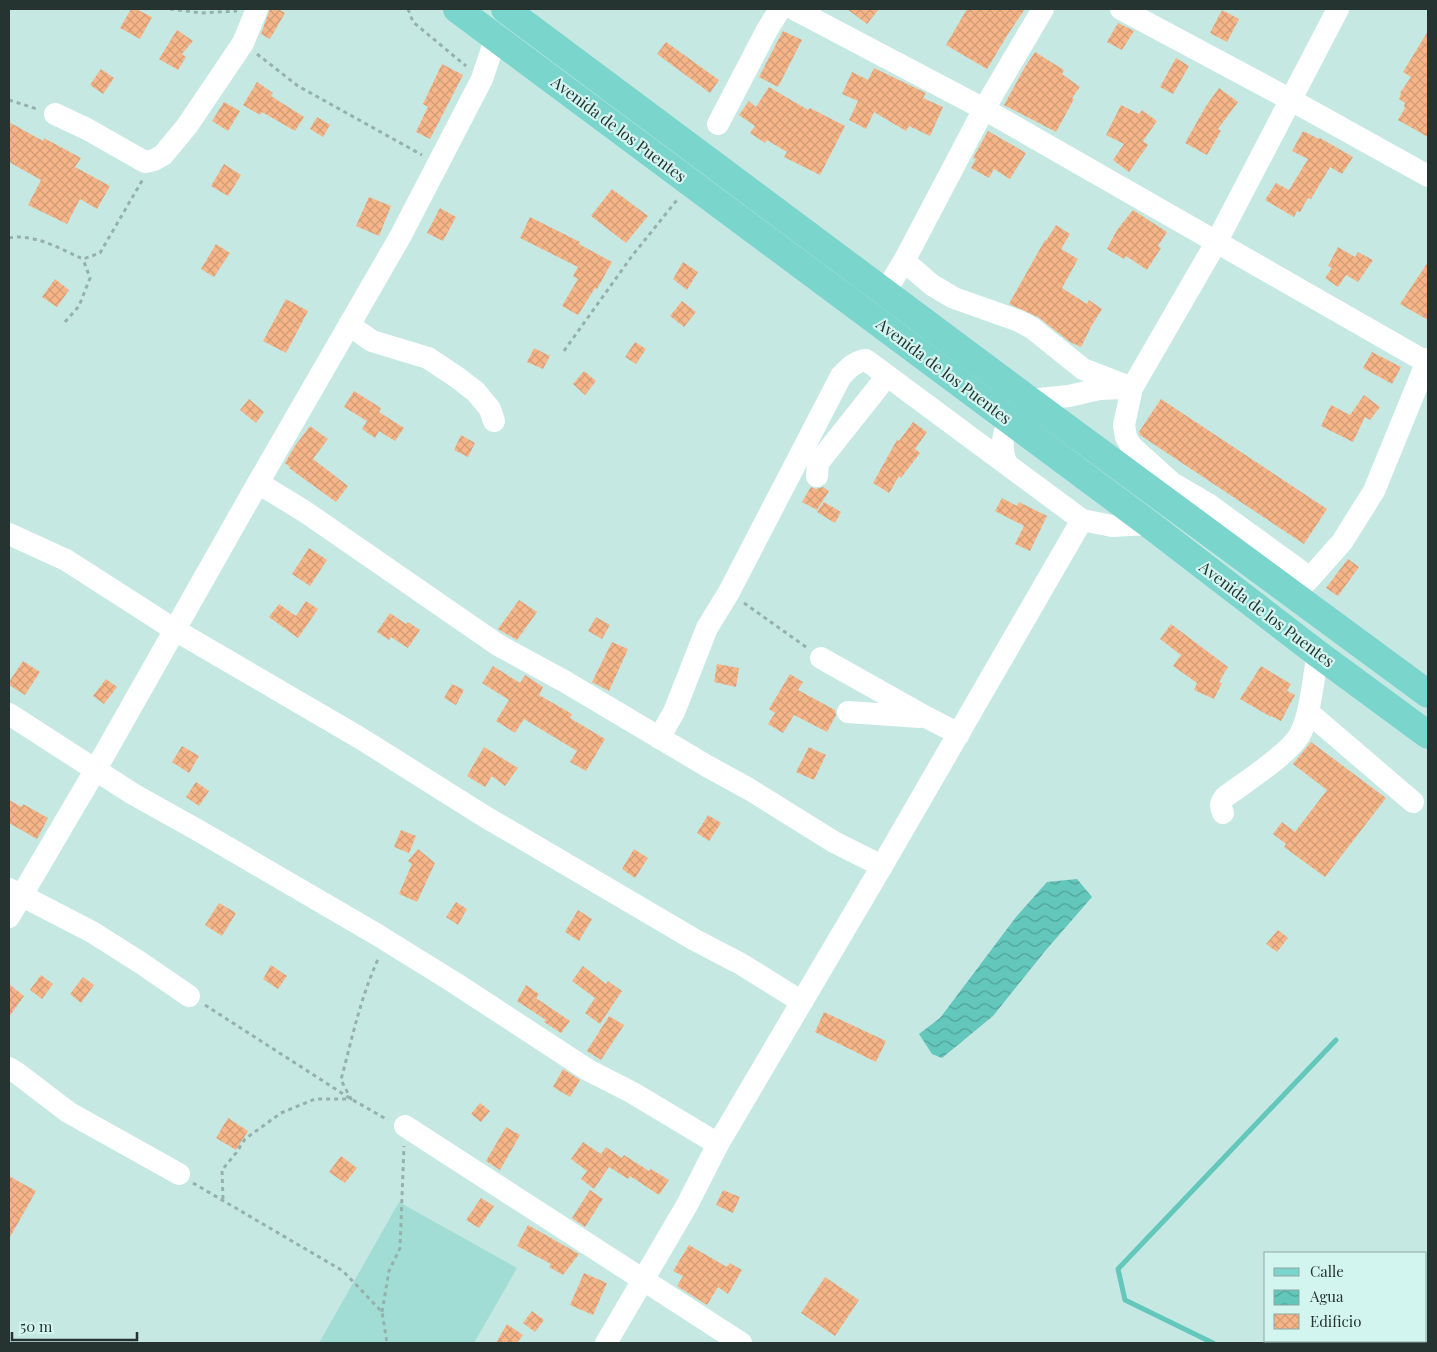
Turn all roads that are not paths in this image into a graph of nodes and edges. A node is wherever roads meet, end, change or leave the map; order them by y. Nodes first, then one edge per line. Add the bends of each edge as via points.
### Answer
1 (250, 9) edge
2 (458, 9) edge
3 (505, 9) edge
4 (780, 9) edge
5 (794, 9) edge
6 (1043, 9) edge
7 (1121, 9) edge
8 (1338, 9) edge
9 (496, 37) junction
10 (1291, 100) junction
11 (984, 109) junction
12 (55, 114) road end
13 (718, 124) dead end
14 (1428, 176) edge
15 (1217, 241) junction
16 (904, 261) junction
17 (885, 292) junction
18 (349, 325) junction
19 (1428, 361) edge
20 (887, 376) junction
21 (1132, 388) junction
22 (1029, 400) junction
23 (1009, 419) junction
24 (494, 422) dead end
25 (1006, 462) junction
26 (817, 476) dead end
27 (258, 483) junction
28 (1170, 492) junction
29 (1082, 520) junction
30 (1150, 524) junction
31 (9, 534) edge
32 (1301, 586) junction
33 (175, 630) junction
34 (1318, 654) junction
35 (821, 658) road end
36 (1428, 694) edge
37 (848, 712) dead end
38 (1308, 712) junction
39 (9, 714) edge
40 (926, 717) junction
41 (959, 734) junction
42 (1428, 735) edge
43 (659, 738) junction
44 (96, 769) junction
45 (1413, 802) dead end
46 (1222, 813) dead end
47 (882, 866) junction
48 (14, 892) edge
49 (9, 917) edge
50 (189, 996) road end
51 (802, 1002) junction
52 (9, 1068) edge
53 (404, 1134) road end
54 (718, 1144) junction
55 (179, 1174) road end
56 (643, 1280) junction
57 (606, 1343) edge
58 (741, 1343) edge

1 - 12 street via 243,43 187,126 154,160 145,162
2 - 9 main road, Avenida de los Puentes
3 - 17 main road, Avenida de los Puentes
4 - 13 street
5 - 11 street
6 - 11 street
7 - 10 street
8 - 10 street
9 - 18 street via 482,79 400,237
9 - 23 main road, Avenida de los Puentes
10 - 14 street
10 - 15 street
11 - 15 street
11 - 16 street
15 - 19 street
15 - 21 street
16 - 17 street
16 - 21 street via 944,293 1032,328 1083,370
17 - 22 main road, Avenida de los Puentes
18 - 24 street via 372,341 428,358 458,378 490,409
18 - 27 street
19 - 32 street via 1374,491 1342,542
20 - 25 street
20 - 26 street via 818,463
20 - 43 street via 866,360 854,364 841,376 729,592 707,628 674,712
21 - 22 street via 1099,389
21 - 28 street via 1124,425 1126,437
22 - 28 main road, Avenida de los Puentes
23 - 25 street via 1003,434 1002,452
23 - 30 main road, Avenida de los Puentes
25 - 29 street
27 - 33 street
27 - 43 street via 304,510 498,644
28 - 32 main road, Avenida de los Puentes
29 - 30 street via 1112,526
29 - 41 street
30 - 34 main road, Avenida de los Puentes
31 - 33 street via 66,560
32 - 36 main road, Avenida de los Puentes
33 - 44 street
33 - 51 street
34 - 38 street
34 - 42 main road, Avenida de los Puentes
35 - 40 street
37 - 40 street
38 - 45 street
38 - 46 street via 1299,736 1280,755 1225,797 1220,807
39 - 44 street
40 - 41 street
41 - 47 street
43 - 47 street via 834,842
44 - 48 street
44 - 54 street via 133,794 387,940 588,1070
47 - 51 street
48 - 49 street
48 - 50 street via 92,932
51 - 54 street
52 - 55 street via 68,1112
53 - 56 street
54 - 56 street
56 - 57 street
56 - 58 street

